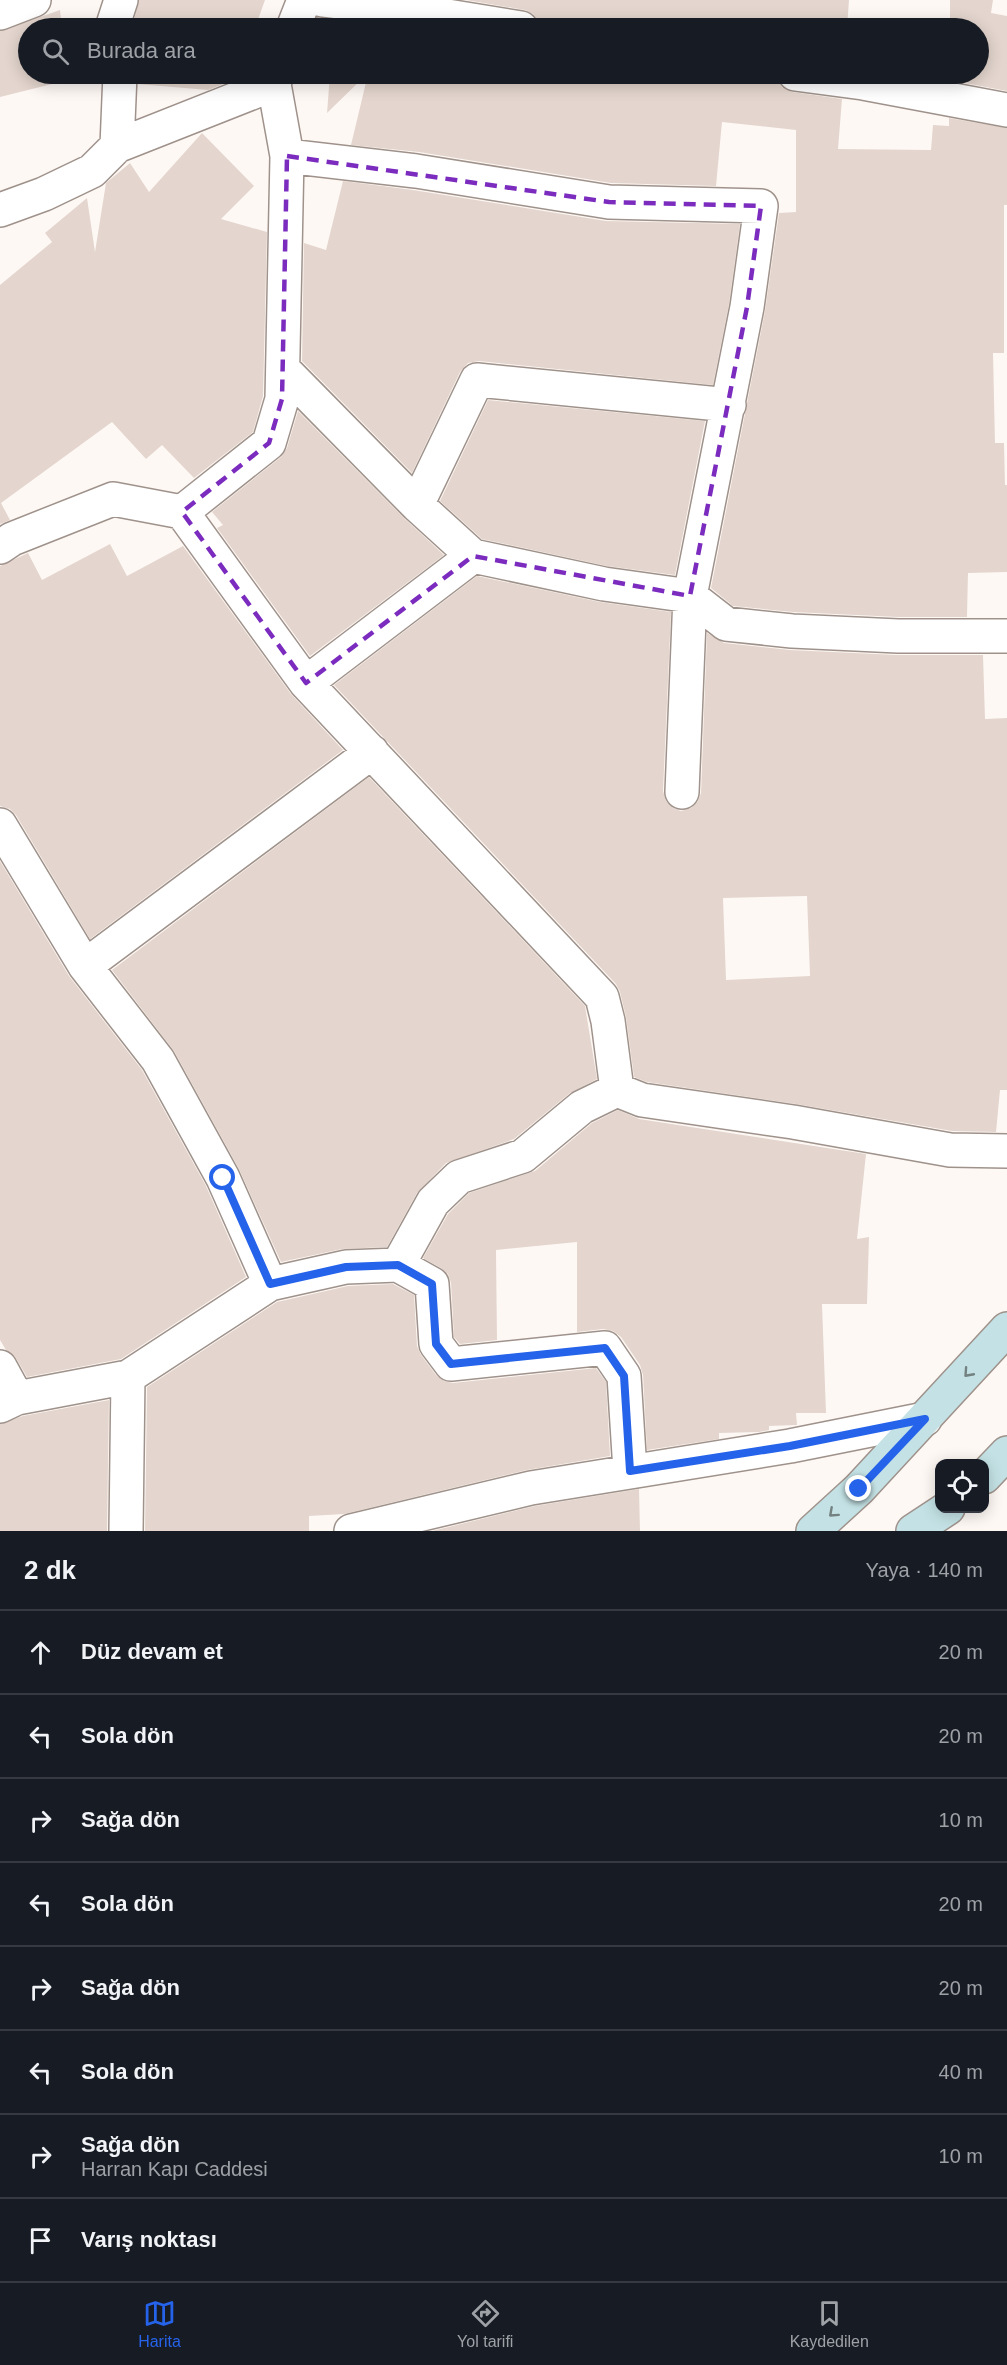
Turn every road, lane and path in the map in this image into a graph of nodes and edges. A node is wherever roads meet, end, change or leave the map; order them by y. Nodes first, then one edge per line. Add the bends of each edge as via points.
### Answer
1 (34, 0) edge
2 (121, 0) edge
3 (304, 0) edge
4 (322, 0) edge
5 (443, 7) edge
6 (0, 13) edge
7 (115, 18) edge
8 (297, 18) edge
9 (484, 18) edge
10 (120, 84) edge
11 (263, 84) edge
12 (276, 84) edge
13 (868, 84) edge
14 (1007, 110) edge
15 (117, 146) junction
16 (287, 156) junction
17 (0, 210) edge
18 (283, 369) junction
19 (729, 405) junction
20 (417, 505) junction
21 (182, 512) junction
22 (0, 547) edge
23 (473, 556) junction
24 (690, 596) junction
25 (1007, 636) edge
26 (306, 683) junction
27 (372, 752) junction
28 (682, 792) dead end
29 (0, 825) edge
30 (85, 966) junction
31 (616, 1090) junction
32 (1007, 1151) edge
33 (398, 1265) junction
34 (270, 1284) junction
35 (1007, 1329) edge
36 (0, 1367) edge
37 (128, 1377) junction
38 (8, 1402) edge
39 (925, 1419) junction
40 (1007, 1453) edge
41 (630, 1471) junction
42 (989, 1472) edge
43 (942, 1513) edge
44 (126, 1531) edge
45 (351, 1531) edge
46 (813, 1531) edge
47 (913, 1531) edge

1 - 6 street
2 - 7 street
3 - 8 street
4 - 5 street
5 - 9 street
10 - 15 street
11 - 15 street
12 - 16 street
13 - 14 street
15 - 17 street via 92,171
16 - 18 street
16 - 19 street via 416,171 609,202 760,206
18 - 20 street
18 - 21 street via 282,399 269,443
19 - 20 street via 477,380
19 - 24 street
20 - 23 street
21 - 22 street via 113,499
21 - 26 street
23 - 24 street via 604,584
23 - 26 street
24 - 25 street via 726,624 898,636
24 - 28 street
26 - 27 street
27 - 30 street
27 - 31 street via 603,997
29 - 30 street
30 - 34 street via 158,1060 223,1178
31 - 32 street via 642,1100 950,1150
31 - 33 street via 582,1107 523,1156 459,1177 433,1202
33 - 34 street via 346,1267
33 - 41 street via 432,1284 436,1344 451,1364 605,1348 624,1376
34 - 37 street
35 -> 39 main road
36 - 38 street
37 - 38 street
37 - 44 street
39 - 41 street via 780,1448
39 -> 46 main road
40 - 42 main road
41 - 45 street via 531,1488
43 - 47 main road

